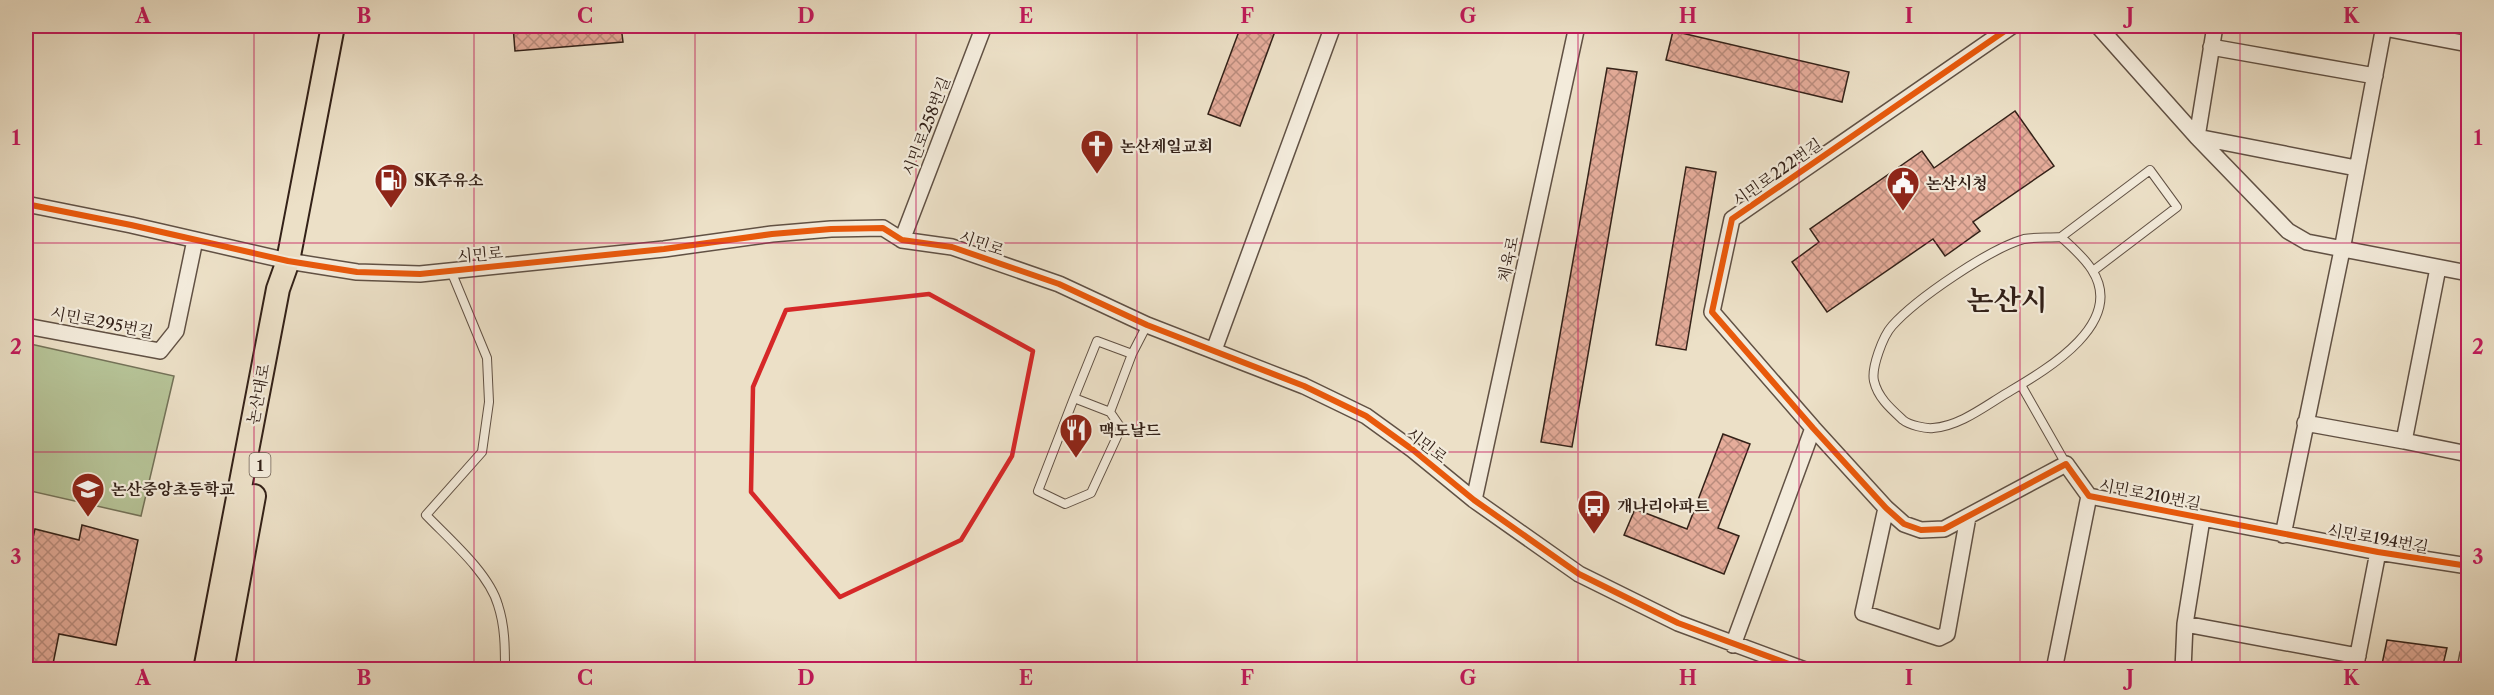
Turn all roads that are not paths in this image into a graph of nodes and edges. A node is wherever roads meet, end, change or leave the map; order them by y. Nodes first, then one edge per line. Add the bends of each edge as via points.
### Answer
1 (333, 26) edge
2 (984, 26) edge
3 (1333, 26) edge
4 (1577, 26) edge
5 (2012, 26) edge
6 (2098, 26) edge
7 (2215, 26) edge
8 (2384, 27) edge
9 (2469, 44) edge
10 (2211, 47) junction
11 (2375, 76) junction
12 (2197, 137) junction
13 (2356, 168) junction
14 (26, 204) edge
15 (2061, 237) junction
16 (195, 240) junction
17 (903, 240) junction
18 (2342, 250) junction
19 (288, 261) junction
20 (2438, 268) junction
21 (451, 271) junction
22 (2093, 271) junction
23 (2469, 273) edge
24 (1148, 325) junction
25 (26, 326) edge
26 (1214, 350) junction
27 (1132, 354) junction
28 (2021, 385) junction
29 (1074, 398) junction
30 (1110, 412) junction
31 (2305, 423) junction
32 (1813, 428) junction
33 (2404, 441) junction
34 (2469, 454) edge
35 (2066, 464) junction
36 (2089, 496) junction
37 (1474, 500) junction
38 (1886, 508) junction
39 (1968, 517) junction
40 (2202, 519) junction
41 (2283, 535) junction
42 (2378, 552) junction
43 (2469, 566) edge
44 (2186, 624) junction
45 (1733, 645) junction
46 (2469, 654) edge
47 (2356, 663) edge
48 (205, 669) edge
49 (222, 669) edge
50 (505, 669) edge
51 (1805, 669) edge
52 (2054, 669) edge
53 (2183, 669) edge
54 (2465, 669) edge

1 - 19 main road, 논산대로 / 1
2 - 17 street, 시민로258번길
3 - 26 street
4 - 37 street, 체육로
5 - 32 street, 시민로222번길 via 1732,219 1712,312
6 - 12 street
7 - 10 street
8 - 9 street
8 - 11 street
10 - 11 street
10 - 12 street
11 - 13 street
12 - 13 street
12 - 18 street via 2288,231 2307,242
13 - 18 street
14 - 16 street, 시민로
15 - 22 lane
15 - 22 lane via 2150,170 2177,207
15 - 28 lane via 2025,239 1990,254 1912,305 1890,328 1878,354 1873,379 1884,402 1907,423 1933,429 1962,420
16 - 19 street, 시민로
16 - 25 street, 시민로295번길 via 176,331 160,351
17 - 21 street, 시민로 via 883,228 831,230
17 - 24 street, 시민로 via 952,247 1059,284
18 - 20 street
18 - 31 street
19 - 21 street, 시민로 via 357,272
19 - 48 main road, 논산대로 / 1 via 278,289
19 - 49 main road, 논산대로 / 1 via 291,292
20 - 23 street
20 - 33 street
21 - 50 lane via 487,358 489,402 482,452 426,515 475,565 498,602
22 - 28 lane via 2099,288 2098,314 2080,341 2052,366
24 - 26 street, 시민로
24 - 27 lane
26 - 37 street, 시민로 via 1366,416
27 - 29 lane via 1097,341
27 - 30 lane
28 - 35 lane
29 - 30 lane
29 - 30 lane via 1038,491 1065,504 1091,493 1121,428
31 - 33 street
31 - 41 street
32 - 38 street
32 - 45 street
33 - 34 street
35 - 36 street, 시민로210번길
35 - 39 street
36 - 40 street, 시민로210번길
36 - 52 street, 시민로210번길
37 - 45 street, 시민로 via 1579,574 1678,623
38 - 39 street via 1904,524 1921,530 1944,529
38 - 39 street via 1863,613 1939,638 1947,634
40 - 41 street, 시민로210번길
40 - 44 street, 시민로210번길
41 - 42 street, 시민로194번길
42 - 43 street, 시민로194번길
42 - 47 street
44 - 47 street
44 - 53 street, 시민로210번길
45 - 51 street, 시민로
46 - 54 street

